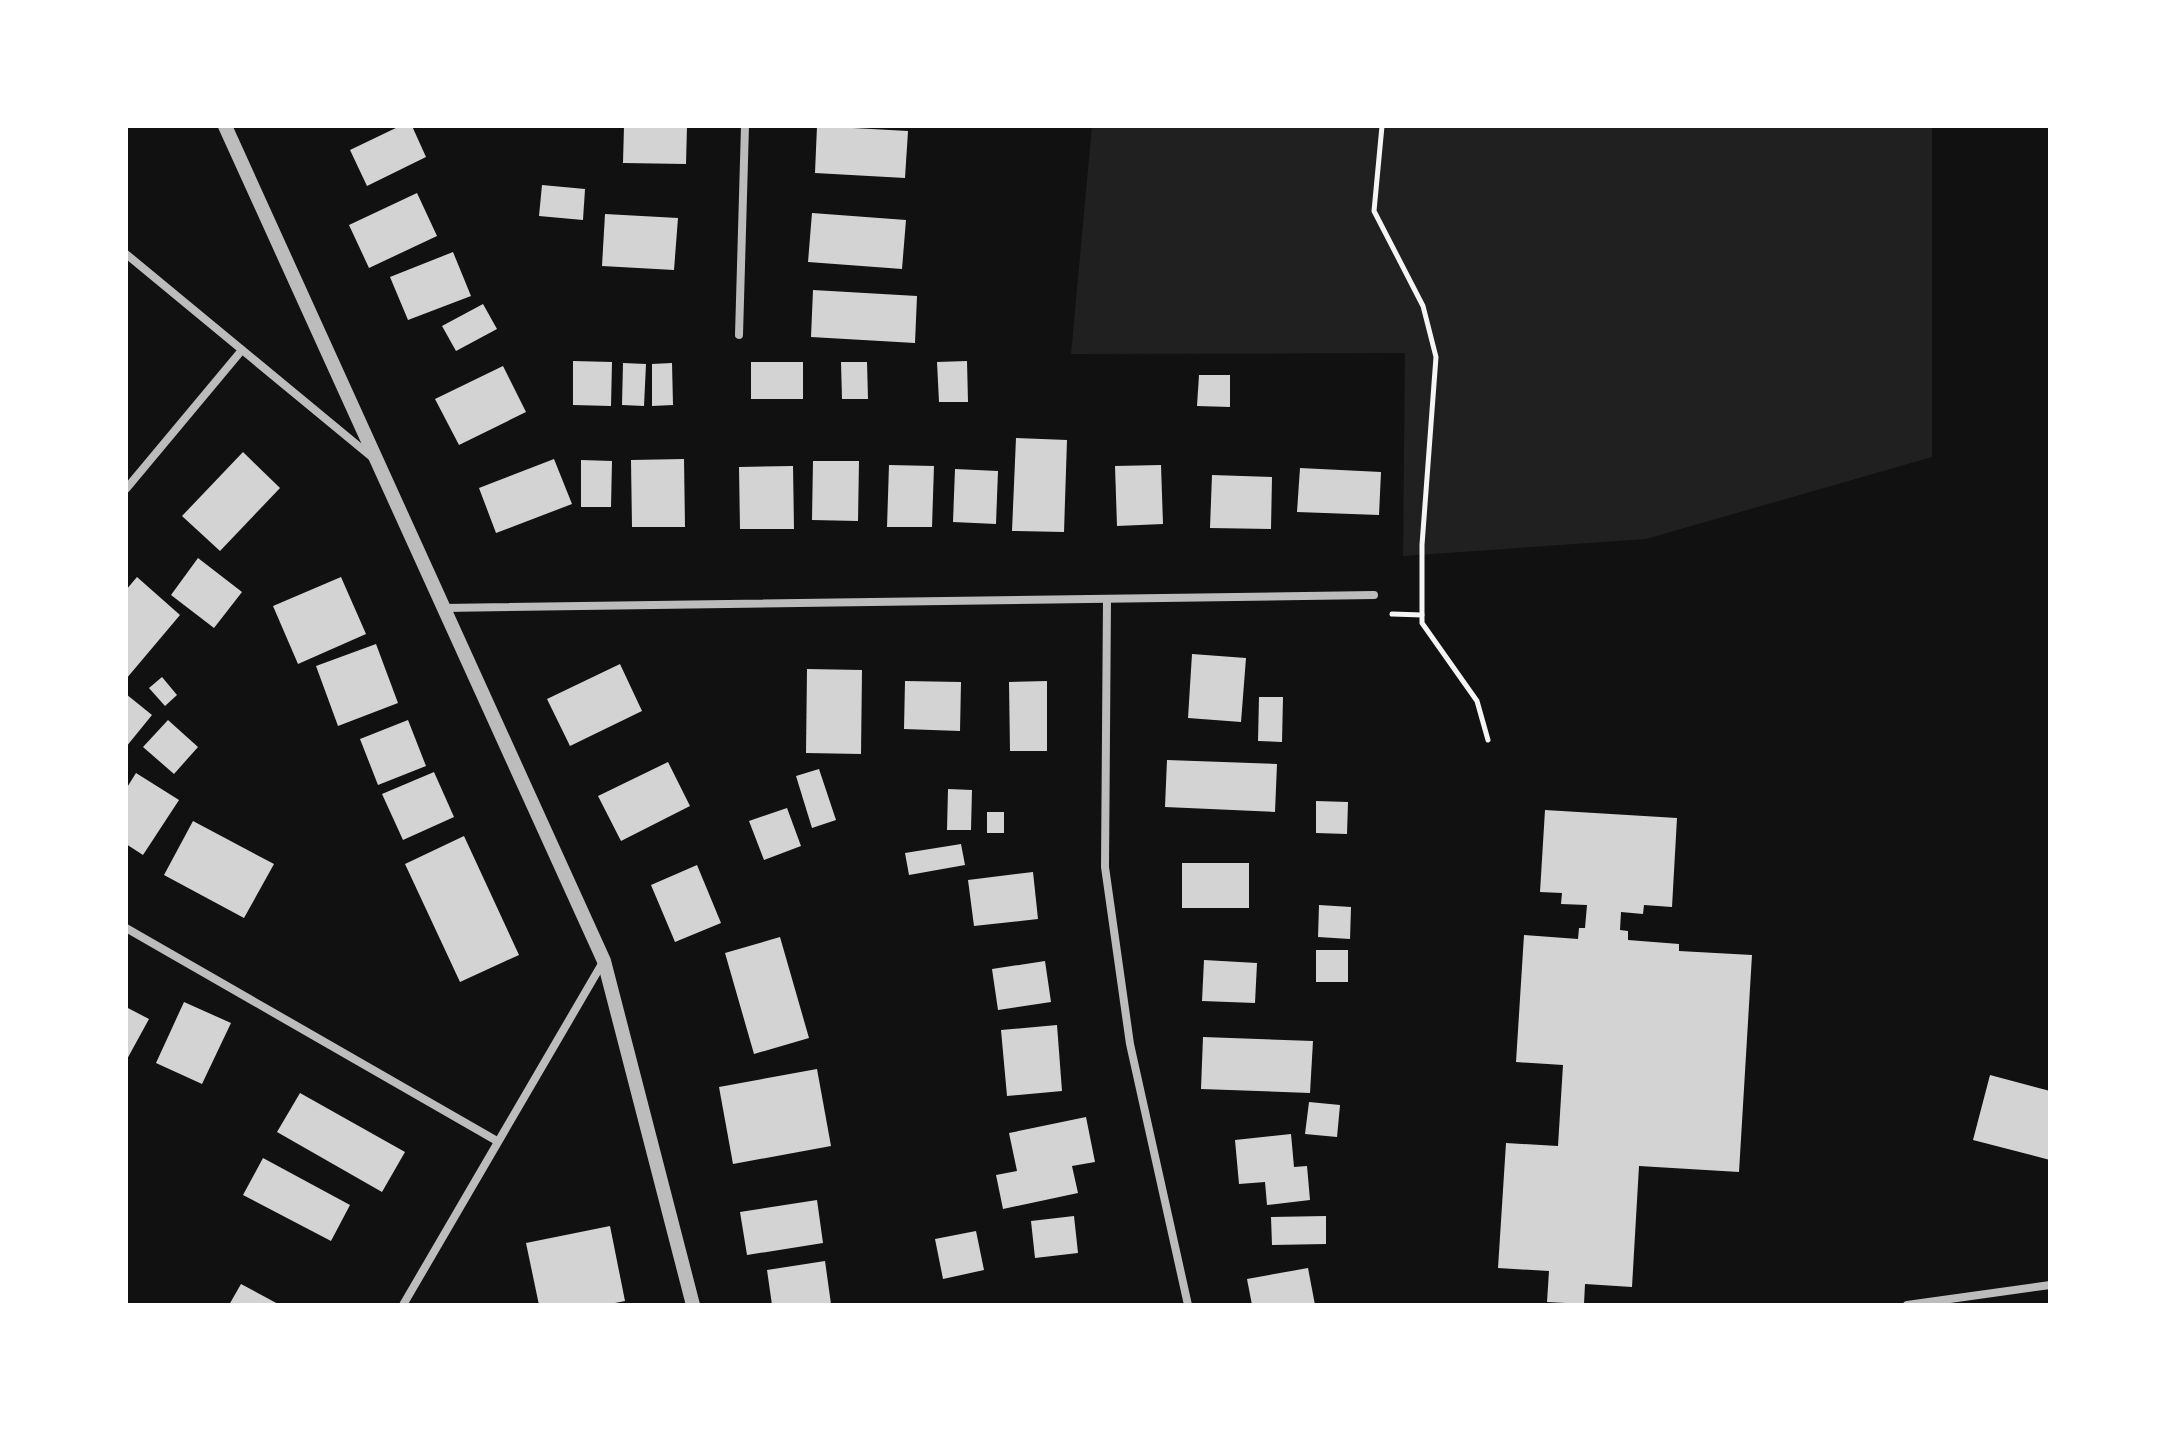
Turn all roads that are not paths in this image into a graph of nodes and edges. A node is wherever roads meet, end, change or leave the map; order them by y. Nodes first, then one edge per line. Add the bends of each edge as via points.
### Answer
1 (225, 126) edge
2 (745, 126) edge
3 (126, 254) edge
4 (739, 335) dead end
5 (242, 350) junction
6 (377, 461) junction
7 (126, 489) edge
8 (1374, 595) dead end
9 (1107, 599) junction
10 (444, 608) junction
11 (126, 928) edge
12 (604, 961) junction
13 (497, 1141) junction
14 (2050, 1285) edge
15 (403, 1305) edge
16 (693, 1305) edge
17 (1188, 1305) edge
18 (1907, 1305) edge

1 - 6 street
2 - 4 street
3 - 5 street
5 - 6 street
5 - 7 street
6 - 10 street
8 - 9 street
9 - 10 street
9 - 17 street via 1105,867 1130,1044
10 - 12 street
11 - 13 street
12 - 13 street
12 - 16 street
13 - 15 street
14 - 18 street

